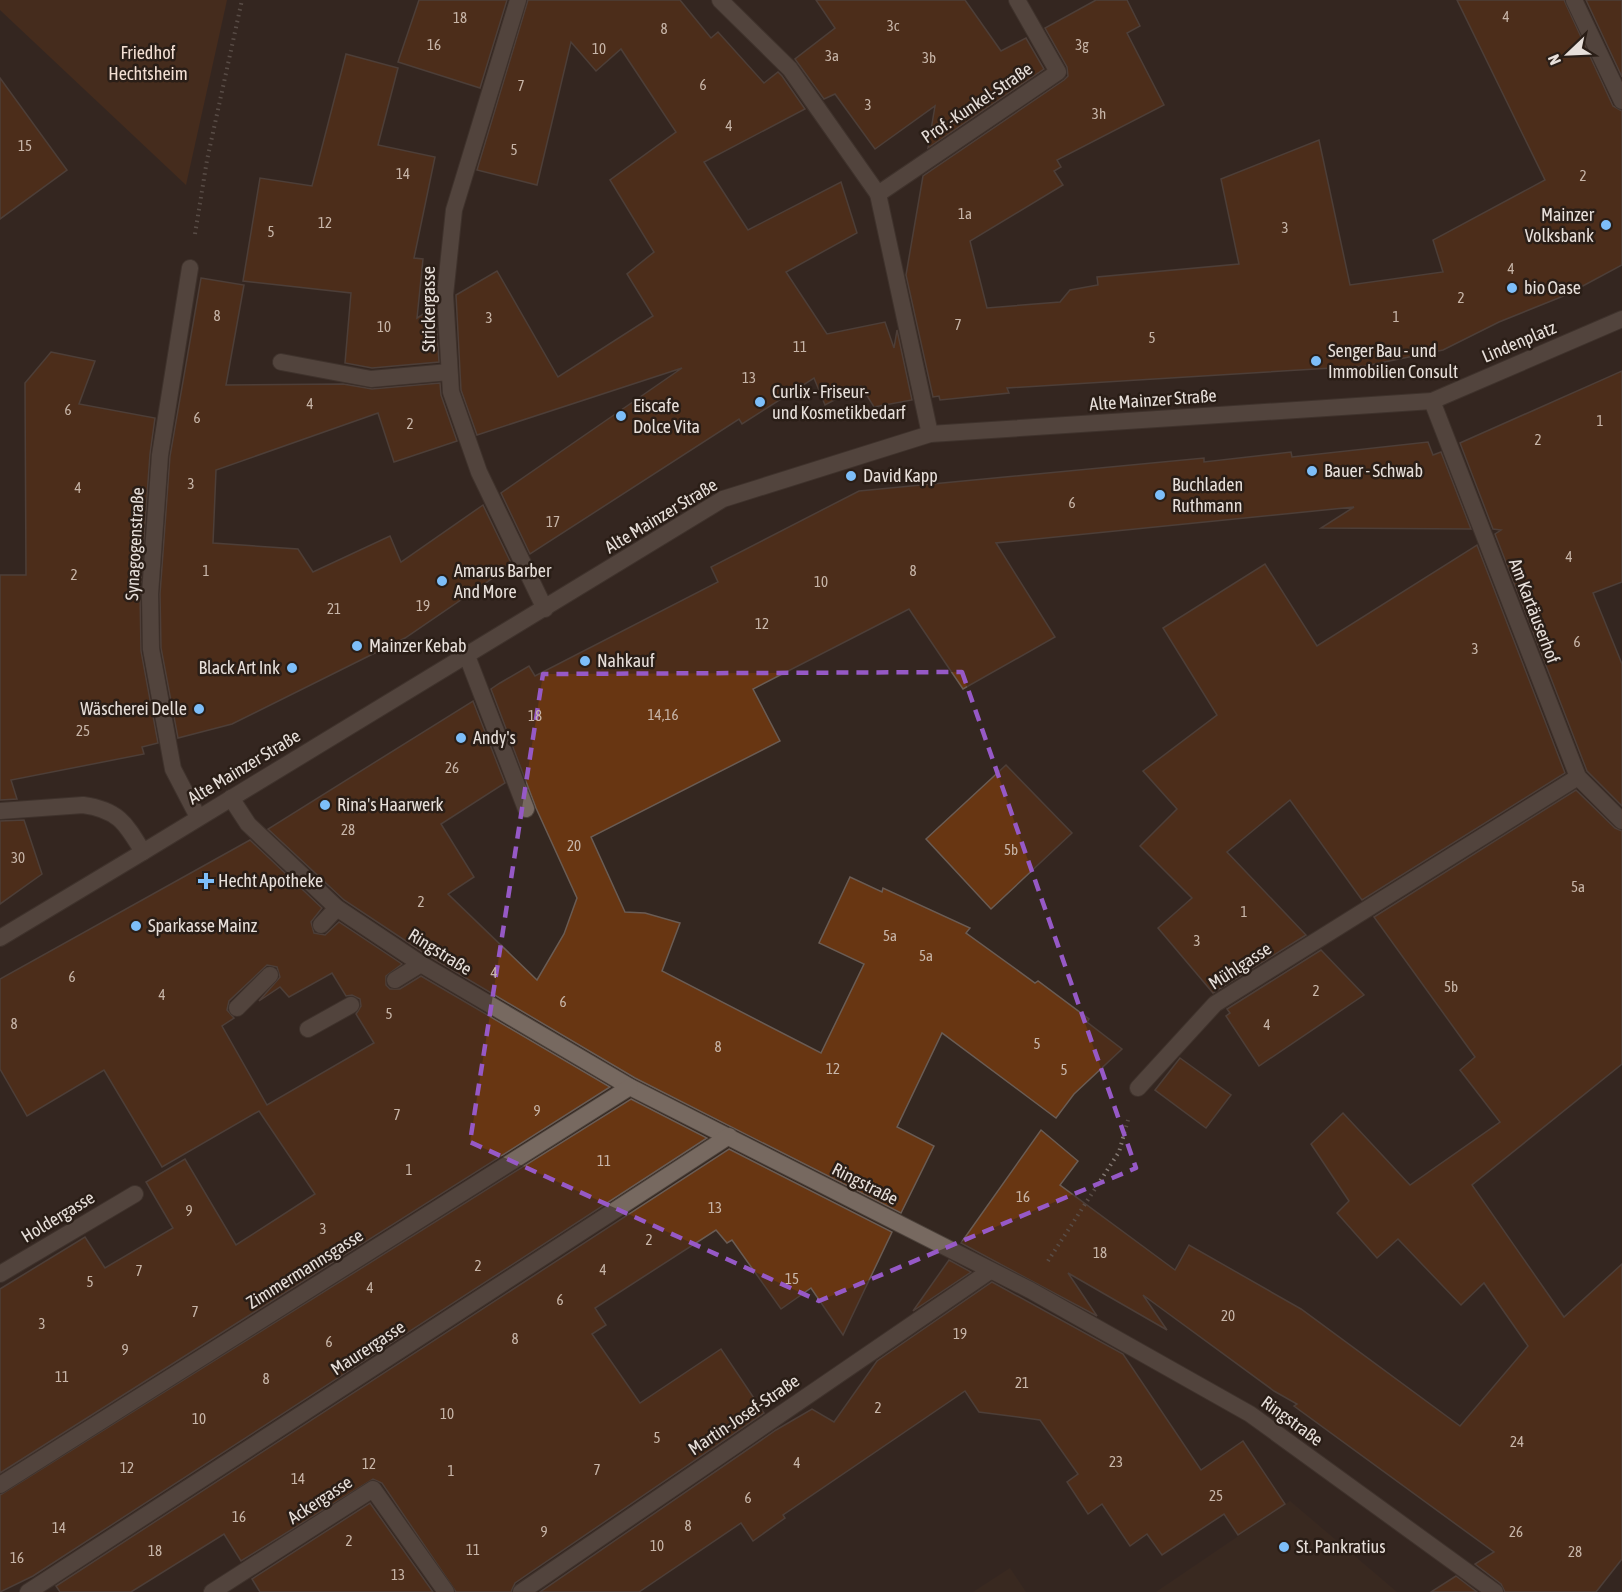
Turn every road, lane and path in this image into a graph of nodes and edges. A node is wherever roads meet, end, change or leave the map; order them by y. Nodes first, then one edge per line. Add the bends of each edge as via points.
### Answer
1 (242, 0) edge
2 (518, 0) edge
3 (720, 0) edge
4 (1017, 0) edge
5 (1574, 0) edge
6 (1622, 101) edge
7 (878, 194) junction
8 (190, 268) joint
9 (1622, 319) edge
10 (281, 362) dead end
11 (449, 372) junction
12 (1432, 401) junction
13 (930, 434) junction
14 (544, 609) junction
15 (466, 656) junction
16 (1578, 777) junction
17 (231, 798) junction
18 (526, 809) dead end
19 (0, 811) edge
20 (198, 817) junction
21 (1622, 821) edge
22 (144, 852) junction
23 (338, 908) junction
24 (321, 925) dead end
25 (0, 938) edge
26 (421, 964) junction
27 (270, 975) dead end
28 (395, 980) dead end
29 (351, 1005) dead end
30 (237, 1008) dead end
31 (308, 1029) dead end
32 (630, 1087) junction
33 (1138, 1088) joint
34 (729, 1136) junction
35 (135, 1194) dead end
36 (990, 1271) junction
37 (0, 1274) edge
38 (1029, 1290) junction
39 (0, 1485) edge
40 (28, 1592) edge
41 (212, 1592) edge
42 (446, 1592) edge
43 (520, 1592) edge
44 (1495, 1592) edge

1 - 8 path via 207,160
2 - 11 street, Strickergasse via 454,210 445,294
3 - 7 street via 790,69
4 - 7 street, Prof.-Kunkel-Straße via 1058,72
5 - 6 street
7 - 13 street
8 - 20 street, Synagogenstraße via 160,455 150,594 151,649 173,769
9 - 12 street, Lindenplatz
10 - 11 street via 371,379
11 - 14 street, Strickergasse via 451,392 479,472
12 - 13 street, Alte Mainzer Straße
12 - 16 street, Am Kartäuserhof
13 - 14 street, Alte Mainzer Straße via 723,499
14 - 15 street, Alte Mainzer Straße
15 - 17 street, Alte Mainzer Straße
15 - 18 street
16 - 21 street, Am Kartäuserhof
16 - 33 street, Mühlgasse via 1215,1004
17 - 20 street, Alte Mainzer Straße
17 - 23 street, Ringstraße via 248,824
19 - 22 street via 97,806 118,816
20 - 22 street, Alte Mainzer Straße
22 - 25 street, Alte Mainzer Straße
23 - 24 street
23 - 26 street, Ringstraße
26 - 28 street
26 - 32 street, Ringstraße
27 - 30 street
29 - 31 street
32 - 34 street, Ringstraße
32 - 39 street, Zimmermannsgasse
33 - 38 path via 1119,1152
34 - 36 street, Ringstraße
34 - 40 street, Maurergasse
35 - 37 street, Holdergasse
36 - 38 street, Ringstraße
36 - 43 street, Martin-Josef-Straße
38 - 44 street, Ringstraße via 1250,1414
41 - 42 street, Ackergasse via 373,1490

